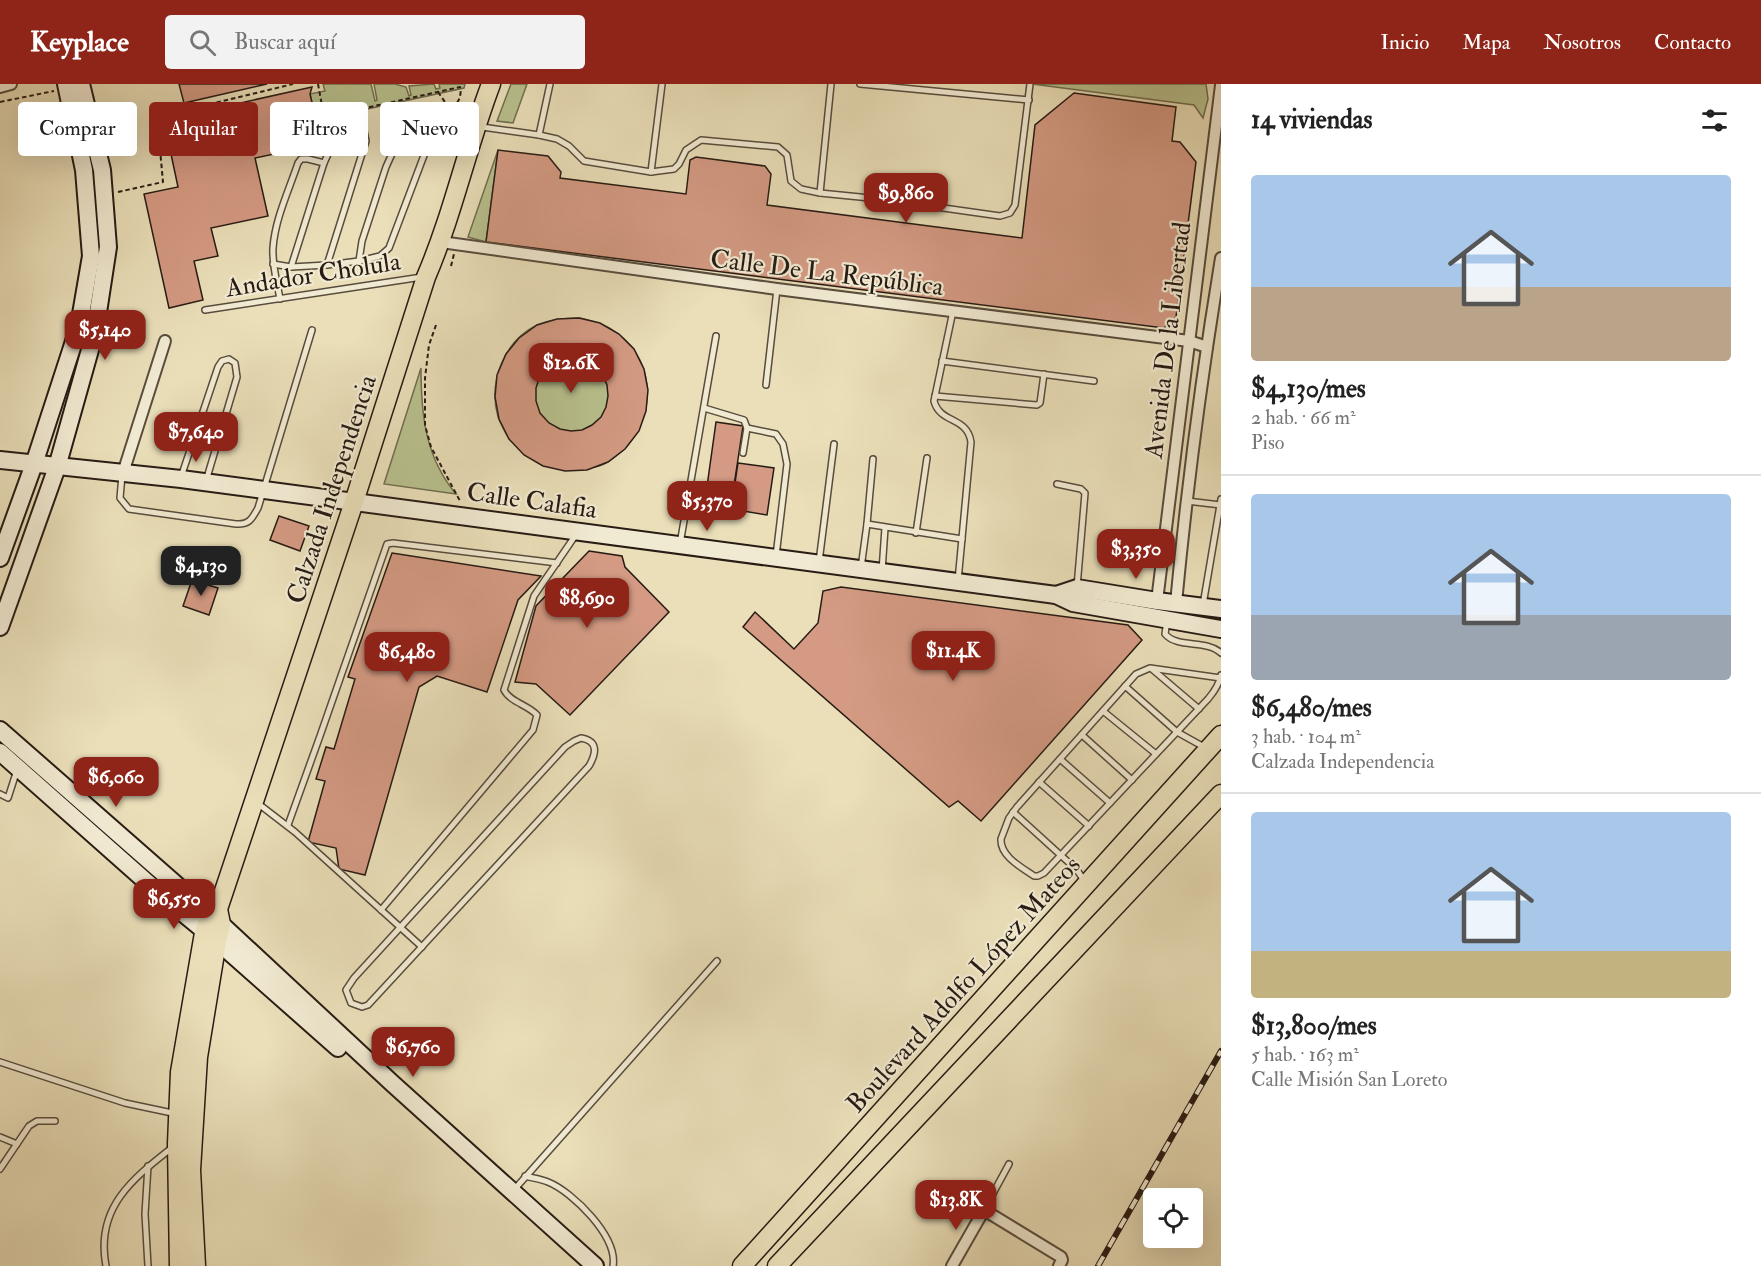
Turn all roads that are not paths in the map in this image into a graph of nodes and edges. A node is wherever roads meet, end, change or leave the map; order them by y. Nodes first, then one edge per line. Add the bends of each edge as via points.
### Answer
1 (11, 84) edge
2 (81, 84) edge
3 (491, 84) edge
4 (550, 84) edge
5 (662, 84) edge
6 (831, 84) edge
7 (860, 84) edge
8 (1030, 84) edge
9 (1221, 85) edge
10 (0, 87) edge
11 (60, 87) edge
12 (1029, 100) junction
13 (479, 116) edge
14 (479, 127) edge
15 (539, 135) junction
16 (391, 156) edge
17 (424, 156) edge
18 (466, 156) edge
19 (324, 163) junction
20 (651, 172) junction
21 (820, 193) junction
22 (441, 242) junction
23 (1221, 258) edge
24 (359, 261) junction
25 (273, 264) junction
26 (327, 265) junction
27 (291, 267) junction
28 (426, 277) junction
29 (777, 289) junction
30 (280, 299) junction
31 (205, 310) dead end
32 (953, 311) junction
33 (312, 330) dead end
34 (716, 336) dead end
35 (165, 340) dead end
36 (1189, 341) junction
37 (1207, 347) junction
38 (942, 361) junction
39 (1044, 374) junction
40 (1094, 381) dead end
41 (766, 385) dead end
42 (935, 396) junction
43 (704, 408) junction
44 (747, 428) junction
45 (834, 444) dead end
46 (743, 453) dead end
47 (927, 458) dead end
48 (873, 459) dead end
49 (0, 460) edge
50 (34, 464) junction
51 (57, 467) junction
52 (123, 473) junction
53 (181, 479) junction
54 (206, 482) junction
55 (1057, 484) dead end
56 (264, 490) junction
57 (1221, 499) edge
58 (1186, 501) junction
59 (354, 502) junction
60 (1221, 505) edge
61 (867, 524) junction
62 (885, 528) junction
63 (578, 532) junction
64 (916, 532) junction
65 (1126, 533) dead end
66 (1165, 537) junction
67 (1218, 538) edge
68 (962, 539) junction
69 (680, 545) junction
70 (0, 558) edge
71 (775, 558) junction
72 (557, 563) junction
73 (818, 564) junction
74 (861, 570) junction
75 (881, 572) junction
76 (958, 583) junction
77 (1075, 595) junction
78 (1157, 601) junction
79 (1176, 603) junction
80 (1203, 606) junction
81 (1221, 609) edge
82 (1167, 620) junction
83 (0, 627) edge
84 (1221, 629) edge
85 (1221, 653) edge
86 (1150, 668) junction
87 (1221, 676) edge
88 (1125, 686) junction
89 (1199, 709) junction
90 (1103, 711) junction
91 (0, 730) edge
92 (1177, 732) junction
93 (1082, 735) junction
94 (1221, 735) edge
95 (1208, 750) junction
96 (0, 752) edge
97 (1156, 754) junction
98 (1060, 759) junction
99 (18, 768) junction
100 (1132, 780) junction
101 (1039, 782) junction
102 (0, 794) edge
103 (1221, 794) edge
104 (256, 801) junction
105 (1110, 803) junction
106 (1013, 812) junction
107 (288, 825) junction
108 (1089, 826) junction
109 (1061, 855) junction
110 (1086, 884) junction
111 (381, 910) junction
112 (214, 924) junction
113 (401, 928) junction
114 (422, 946) junction
115 (717, 961) dead end
116 (0, 1062) edge
117 (178, 1114) junction
118 (55, 1121) dead end
119 (0, 1137) edge
120 (17, 1144) junction
121 (177, 1144) junction
122 (1009, 1164) dead end
123 (148, 1166) junction
124 (0, 1169) edge
125 (525, 1176) junction
126 (512, 1192) junction
127 (984, 1210) junction
128 (1060, 1262) edge
129 (106, 1266) edge
130 (148, 1266) edge
131 (179, 1266) edge
132 (196, 1266) edge
133 (579, 1266) edge
134 (595, 1266) edge
135 (613, 1266) edge
136 (742, 1266) edge
137 (777, 1266) edge
138 (952, 1266) edge

1 - 10 street
2 - 51 street via 102,170 108,247 95,332
3 - 13 main road, Calzada Independencia
4 - 15 lane
5 - 20 lane
6 - 21 lane
7 - 12 lane
8 - 12 lane
9 - 36 street, Avenida De la Libertad
11 - 50 street via 84,170 91,256 79,326
12 - 21 lane via 1015,205 1008,215 989,216
14 - 15 lane
15 - 20 lane via 569,146 584,161
16 - 24 lane
17 - 24 lane via 389,248 380,256
18 - 22 main road, Calzada Independencia
19 - 25 lane via 304,158 298,163 279,217
19 - 26 lane via 343,125 350,123 364,131 366,141
19 - 27 lane
20 - 21 lane via 674,169 686,150 701,140 770,145 787,155 791,181 801,189
22 - 28 main road, Calzada Independencia
22 - 29 street, Calle De La República
23 - 37 street, Avenida De la Libertad
24 - 26 lane
25 - 27 lane
25 - 30 lane
26 - 27 lane
28 - 30 lane, Andador Cholula
28 - 59 main road, Calzada Independencia
29 - 32 street, Calle De La República
29 - 41 lane
30 - 31 lane, Andador Cholula
32 - 36 street, Calle De La República
32 - 38 lane
33 - 56 lane
34 - 43 lane
35 - 52 street
36 - 37 street, Calle De La República
36 - 66 street, Avenida De la Libertad
37 - 58 street, Avenida De la Libertad
38 - 39 lane
38 - 42 lane
39 - 40 lane
39 - 42 lane via 1037,405
42 - 68 lane via 938,411 963,425 970,435
43 - 44 lane via 741,418
43 - 69 lane
44 - 46 lane
44 - 71 lane via 777,434 785,451 787,464
45 - 73 lane
47 - 64 lane
48 - 61 lane
49 - 50 street, Calle Calafia
50 - 51 street, Calle Calafia
50 - 70 street
51 - 52 street, Calle Calafia
51 - 83 street
52 - 53 street, Calle Calafia
52 - 56 lane via 120,498 129,508 236,524 245,525 251,520
53 - 54 street, Calle Calafia
53 - 54 lane via 218,367 229,359 235,363 237,377
54 - 56 street, Calle Calafia
55 - 77 lane via 1085,493
56 - 59 street, Calle Calafia
57 - 60 lane
58 - 60 lane
58 - 79 street, Avenida De la Libertad
59 - 63 street, Calle Calafia
59 - 104 main road, Calzada Independencia
60 - 67 lane
61 - 62 lane
61 - 74 lane
62 - 64 lane
62 - 75 lane
63 - 69 street, Calle Calafia
63 - 72 lane
64 - 68 lane
65 - 66 lane
66 - 78 street, Avenida De la Libertad
67 - 80 lane
68 - 76 lane
69 - 71 street, Calle Calafia
71 - 73 street, Calle Calafia
72 - 107 lane via 387,544
72 - 111 lane via 531,604 504,690 537,715 533,730
73 - 74 street, Calle Calafia
74 - 75 street, Calle Calafia
75 - 76 street, Calle Calafia
76 - 77 street, Calle Calafia
77 - 78 street, Calle Calafia
77 - 82 street, Calle Calafia
78 - 79 street, Calle Calafia
79 - 80 street, Calle Calafia
80 - 81 street, Calle Calafia
82 - 84 street, Calle Calafia
82 - 85 lane via 1165,631 1170,639 1209,645
86 - 87 lane
86 - 88 lane via 1136,674
86 - 89 lane
87 - 89 lane via 1214,692
88 - 90 lane
88 - 92 lane
89 - 92 lane
90 - 93 lane
90 - 97 lane
91 - 112 street
92 - 95 lane
92 - 97 lane
93 - 98 lane
93 - 100 lane
94 - 95 main road, Boulevard Adolfo López Mateos
95 - 110 main road, Boulevard Adolfo López Mateos
96 - 99 street
97 - 100 lane
98 - 101 lane
98 - 105 lane
99 - 102 lane via 8,798
99 - 112 street
100 - 105 lane
101 - 106 lane
101 - 108 lane
103 - 137 main road
104 - 107 lane
104 - 112 main road, Calzada Independencia
105 - 108 lane
106 - 109 lane
106 - 109 lane via 1000,843 1006,855 1038,876
107 - 111 lane
108 - 109 lane
109 - 110 lane
110 - 136 main road, Boulevard Adolfo López Mateos
111 - 113 lane
112 - 117 main road, Calzada Independencia via 180,1072
112 - 126 street
112 - 132 main road, Calzada Independencia via 198,1057 191,1170
112 - 133 street via 388,1092
113 - 114 lane
113 - 114 lane via 348,986 351,1003 368,1005
113 - 114 lane via 565,747 581,738 590,743 595,756 589,765
115 - 125 lane
116 - 117 lane via 125,1103
117 - 121 main road, Calzada Independencia
118 - 120 lane via 34,1122
119 - 120 lane
120 - 124 lane
121 - 123 lane
121 - 131 main road, Calzada Independencia
122 - 127 lane
123 - 129 lane via 114,1204 107,1221
123 - 130 lane
125 - 126 lane
125 - 135 lane via 548,1182 581,1207 612,1247
126 - 134 street
127 - 128 street
127 - 138 street

